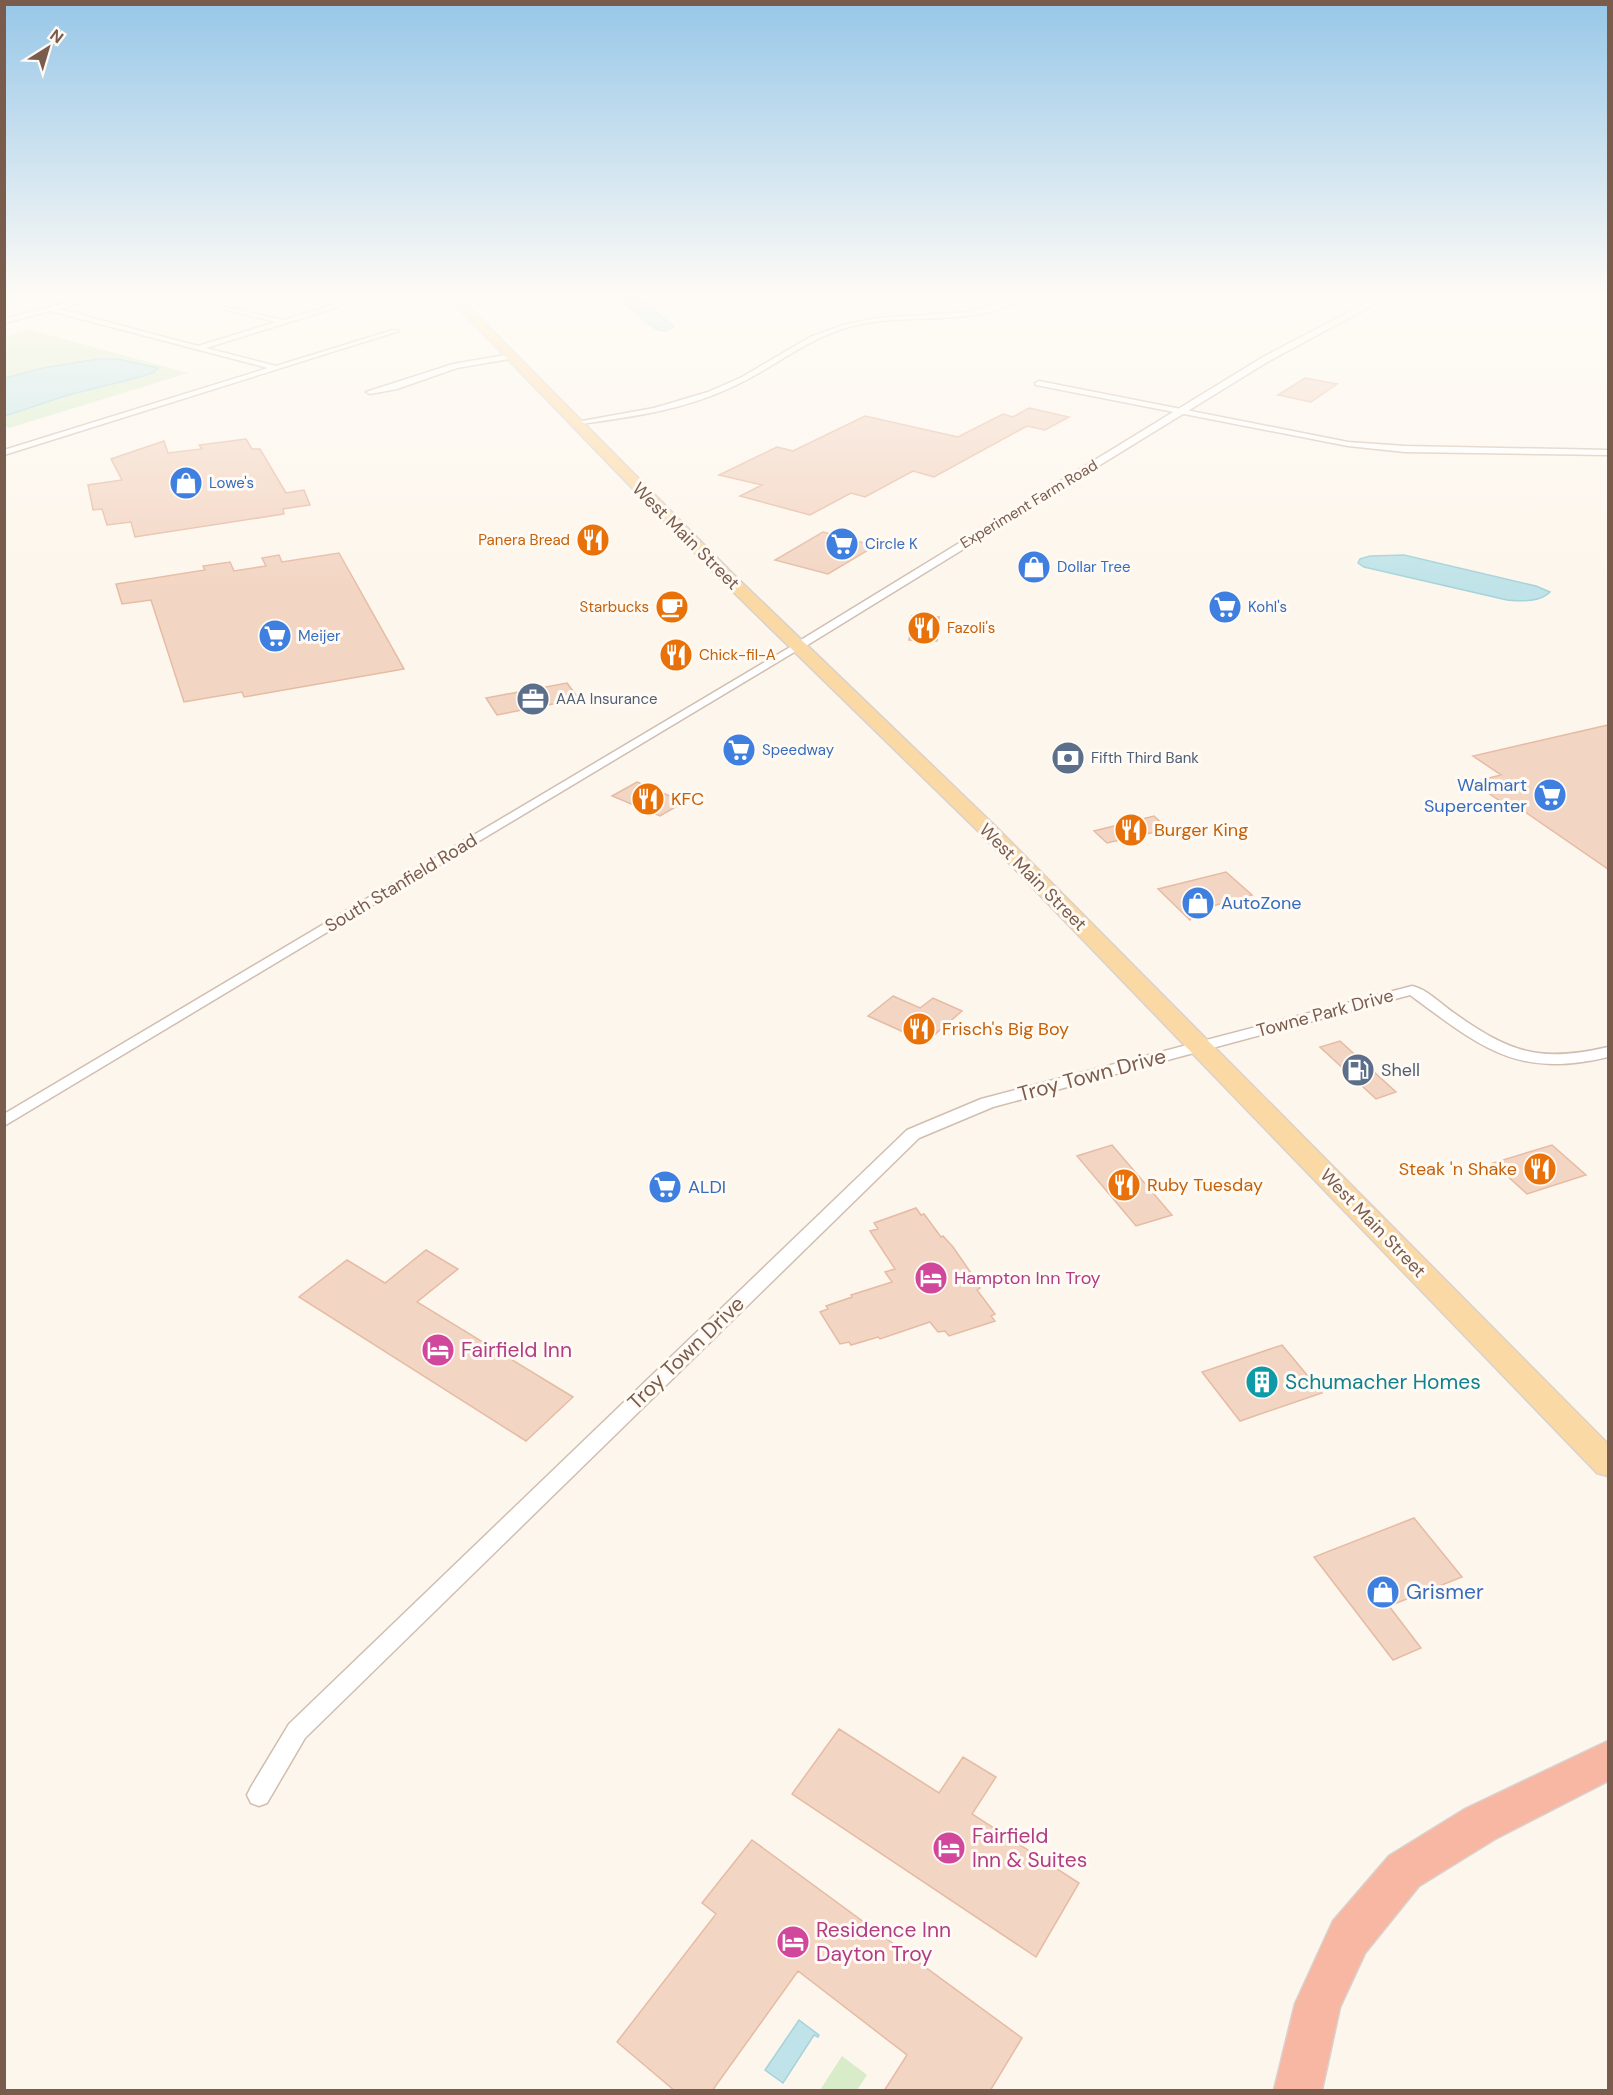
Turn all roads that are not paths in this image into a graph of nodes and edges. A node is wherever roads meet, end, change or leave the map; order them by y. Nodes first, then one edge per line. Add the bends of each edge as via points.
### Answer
1 (195, 393) edge
2 (547, 393) edge
3 (712, 393) edge
4 (1087, 393) edge
5 (1212, 393) edge
6 (1181, 412) junction
7 (575, 423) junction
8 (4, 453) edge
9 (1608, 453) edge
10 (797, 646) junction
11 (1201, 1047) junction
12 (1608, 1052) edge
13 (4, 1121) edge
14 (1608, 1464) edge
15 (1608, 1760) edge
16 (259, 1796) dead end
17 (1298, 2091) edge

1 - 8 street
2 - 7 main road, West Main Street
3 - 7 street via 640,413
4 - 6 street
5 - 6 street, Experiment Farm Road
6 - 9 street via 1381,448
6 - 10 street, Experiment Farm Road
7 - 10 main road, West Main Street
10 - 11 main road, West Main Street via 986,828
10 - 13 street, South Stanfield Road
11 - 12 street, Towne Park Drive via 1412,990 1492,1046 1518,1057 1561,1062
11 - 14 main road, West Main Street
11 - 16 street, Troy Town Drive via 987,1103 913,1134 297,1731
15 - 17 highway via 1479,1824 1404,1870 1349,1937 1318,2004

